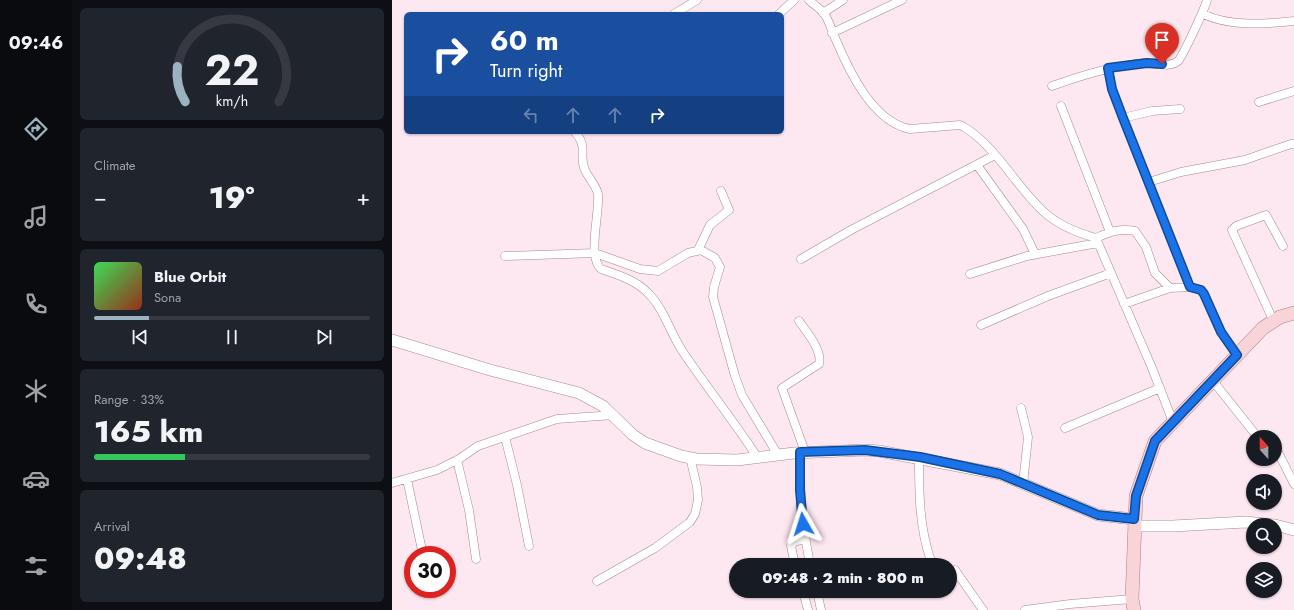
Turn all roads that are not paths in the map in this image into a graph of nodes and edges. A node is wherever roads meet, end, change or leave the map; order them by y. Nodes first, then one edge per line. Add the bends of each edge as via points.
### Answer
1 (698, 0) edge
2 (794, 0) edge
3 (809, 0) edge
4 (843, 0) edge
5 (902, 0) edge
6 (1207, 0) edge
7 (677, 12) edge
8 (781, 12) edge
9 (823, 13) junction
10 (1208, 16) junction
11 (1294, 21) edge
12 (832, 33) junction
13 (1108, 68) junction
14 (1052, 86) dead end
15 (1294, 91) edge
16 (1259, 102) dead end
17 (1061, 106) dead end
18 (1180, 110) dead end
19 (1123, 118) junction
20 (577, 134) edge
21 (1294, 144) edge
22 (995, 155) junction
23 (977, 165) junction
24 (1149, 182) junction
25 (720, 191) dead end
26 (1110, 232) junction
27 (1097, 241) junction
28 (1282, 246) dead end
29 (698, 250) junction
30 (1035, 254) junction
31 (505, 256) dead end
32 (596, 258) junction
33 (801, 259) dead end
34 (1111, 273) junction
35 (970, 274) dead end
36 (1190, 287) junction
37 (1170, 288) junction
38 (1124, 304) junction
39 (1294, 313) edge
40 (1273, 320) junction
41 (799, 321) dead end
42 (981, 326) dead end
43 (392, 340) edge
44 (1240, 352) junction
45 (1213, 380) junction
46 (1160, 388) junction
47 (1021, 408) dead end
48 (614, 415) junction
49 (1173, 422) junction
50 (1065, 428) dead end
51 (1254, 430) edge
52 (505, 437) junction
53 (803, 452) junction
54 (778, 455) junction
55 (757, 457) junction
56 (920, 457) junction
57 (690, 458) junction
58 (457, 460) junction
59 (1282, 460) edge
60 (407, 479) junction
61 (392, 483) edge
62 (1023, 484) junction
63 (1294, 484) edge
64 (1246, 522) edge
65 (1134, 523) junction
66 (805, 539) junction
67 (421, 546) edge
68 (529, 546) dead end
69 (794, 558) edge
70 (809, 558) edge
71 (930, 558) edge
72 (476, 559) dead end
73 (957, 573) edge
74 (596, 581) dead end
75 (805, 598) edge
76 (818, 598) edge
77 (1133, 604) edge
78 (808, 610) edge
79 (821, 610) edge
80 (984, 610) edge
81 (1024, 610) edge

1 - 7 street
2 - 8 street
3 - 9 street
4 - 9 street
5 - 12 street
6 - 10 street
9 - 12 street
10 - 11 street via 1252,23
10 - 13 street via 1174,63 1147,63
12 - 22 street via 856,83 888,119 902,128 910,129 964,127
13 - 14 street
13 - 19 street via 1112,89
15 - 16 street
17 - 26 street
18 - 19 street via 1152,111
19 - 24 street
20 - 32 street via 584,149 585,170 598,194
21 - 24 street via 1228,164 1181,172
22 - 23 street
22 - 27 street via 1045,214
23 - 30 street via 1023,229
23 - 33 street
24 - 36 street
25 - 29 street via 728,210 710,225
26 - 27 street
26 - 37 street via 1128,230 1139,235 1155,273
27 - 30 street
27 - 34 street
28 - 40 street via 1266,215 1236,226 1232,230
29 - 32 street via 688,253 663,269 652,271
29 - 54 street via 707,252 719,263 720,272 715,282 713,297 735,376 749,408
30 - 35 street via 1002,262
31 - 32 street
32 - 55 street via 601,269 637,283 648,293 664,316 682,351
34 - 38 street
34 - 42 street via 1048,296
36 - 37 street
36 - 44 street via 1201,290 1221,332
37 - 38 street
38 - 46 street
39 - 40 main road
40 - 44 main road
41 - 53 street via 820,359 819,364 782,388
43 - 48 street via 490,370 579,393
44 - 45 main road
45 - 49 main road
45 - 51 street
46 - 49 street
46 - 50 street
47 - 62 street via 1028,437
48 - 52 street via 557,419
48 - 57 street via 645,443 671,454
49 - 65 main road via 1155,441 1136,496
52 - 58 street via 473,449
52 - 68 street
53 - 54 street
53 - 56 street via 865,450
53 - 66 street via 801,512
54 - 55 street
55 - 57 street via 737,460
56 - 62 street via 1000,474
56 - 71 street via 920,505 924,538
57 - 74 street via 698,500 690,522 655,548
58 - 60 street via 437,470
58 - 72 street via 469,510
59 - 63 street
60 - 61 street
60 - 67 street
62 - 65 street via 1098,515
64 - 65 street via 1173,526
65 - 77 main road
66 - 69 street via 794,542 791,546
66 - 70 street
73 - 80 street
75 - 78 street
76 - 79 street
77 - 81 street via 1070,604

